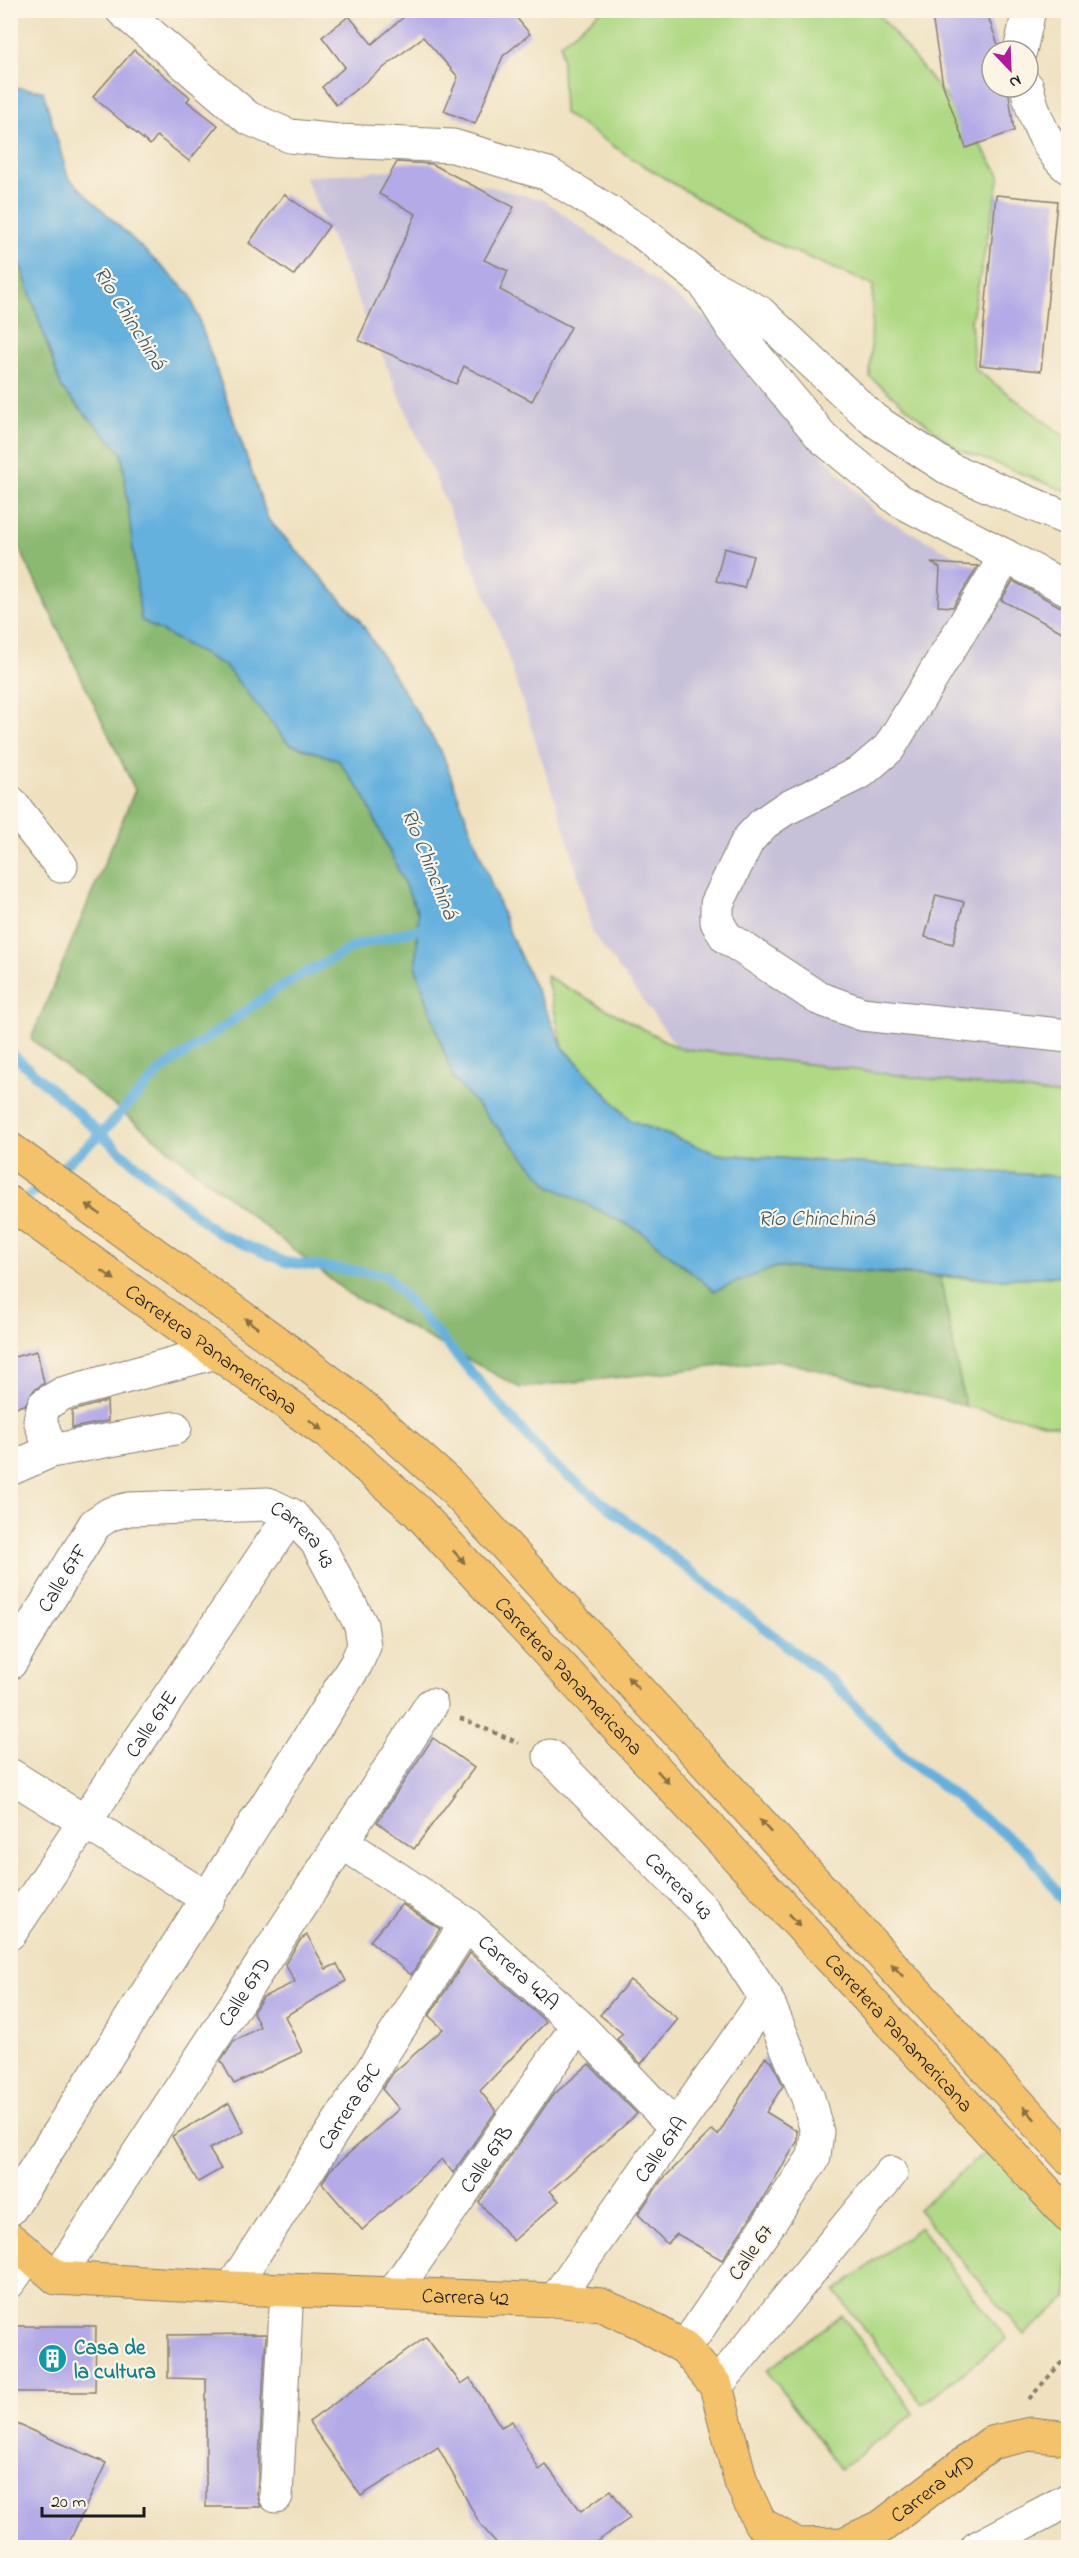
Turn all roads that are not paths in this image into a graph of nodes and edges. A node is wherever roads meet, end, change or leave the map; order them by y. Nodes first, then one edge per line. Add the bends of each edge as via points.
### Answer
1 (122, 10) edge
2 (1029, 10) edge
3 (1023, 39) edge
4 (1030, 99) edge
5 (1063, 163) edge
6 (704, 282) junction
7 (1068, 519) edge
8 (1006, 556) junction
9 (1068, 589) edge
10 (10, 802) edge
11 (61, 866) dead end
12 (1068, 1036) edge
13 (10, 1149) edge
14 (10, 1203) edge
15 (208, 1347) junction
16 (175, 1428) dead end
17 (51, 1451) junction
18 (10, 1469) edge
19 (291, 1515) junction
20 (95, 1524) joint
21 (10, 1663) edge
22 (431, 1706) road end
23 (550, 1756) road end
24 (10, 1775) edge
25 (83, 1823) junction
26 (342, 1842) junction
27 (208, 1899) junction
28 (466, 1924) junction
29 (10, 1933) edge
30 (766, 1998) junction
31 (578, 2025) junction
32 (675, 2127) junction
33 (814, 2157) joint
34 (1068, 2157) edge
35 (891, 2173) dead end
36 (10, 2209) edge
37 (1068, 2215) edge
38 (20, 2246) edge
39 (57, 2278) junction
40 (10, 2281) edge
41 (232, 2288) junction
42 (287, 2290) junction
43 (394, 2292) junction
44 (555, 2300) junction
45 (685, 2348) junction
46 (716, 2386) junction
47 (1068, 2438) edge
48 (276, 2496) dead end
49 (1068, 2500) edge
50 (797, 2545) joint
51 (977, 2547) edge

1 - 6 street via 248,118 290,136 453,146 548,174 643,233
2 - 3 street
4 - 5 street
6 - 7 street via 759,312 873,420 951,470
6 - 8 street via 732,327 822,437 899,500
8 - 9 street
8 - 12 street via 890,748 861,772 764,823 748,840 717,904 717,922 726,937 818,998 862,1014
10 - 11 street
34 -> 13 main road, Carretera Panamericana via 447,1482 358,1403
14 -> 15 main road, Carretera Panamericana
15 - 17 street via 62,1394 44,1405 40,1420
15 -> 37 main road, Carretera Panamericana via 329,1434 417,1511
16 - 17 street
17 - 18 street
19 - 20 street, Carrera 43 via 268,1504 129,1509 110,1514
19 - 25 street, Calle 67E
19 - 27 street, Carrera 43 via 316,1541 361,1625 364,1646
20 - 21 street, Calle 67F
22 - 26 street, Calle 67D
23 - 30 street, Carrera 43 via 704,1911
24 - 25 street
25 - 27 street
25 - 29 street, Calle 67E
26 - 28 street, Carrera 42A
26 - 39 street, Calle 67D
27 - 36 street
28 - 31 street, Carrera 42A
28 - 41 street, Carrera 67C
30 - 32 street, Calle 67A
30 - 33 street, Carrera 43 via 808,2098 817,2132
31 - 32 street, Carrera 42A
31 - 43 street, Calle 67B
32 - 44 street, Calle 67A
33 - 45 street, Calle 67
35 - 46 street
38 - 39 main road
38 - 40 street
39 - 41 main road, Carrera 42
41 - 42 main road, Carrera 42
42 - 43 main road, Carrera 42
42 - 48 street
43 - 44 main road, Carrera 42
44 - 45 main road, Carrera 42 via 601,2305
45 - 46 main road, Carrera 42
46 - 50 main road, Carrera 42 via 741,2482 760,2523
47 - 50 main road, Carrera 41D via 1030,2434 991,2443 881,2527 843,2544
49 - 51 street

